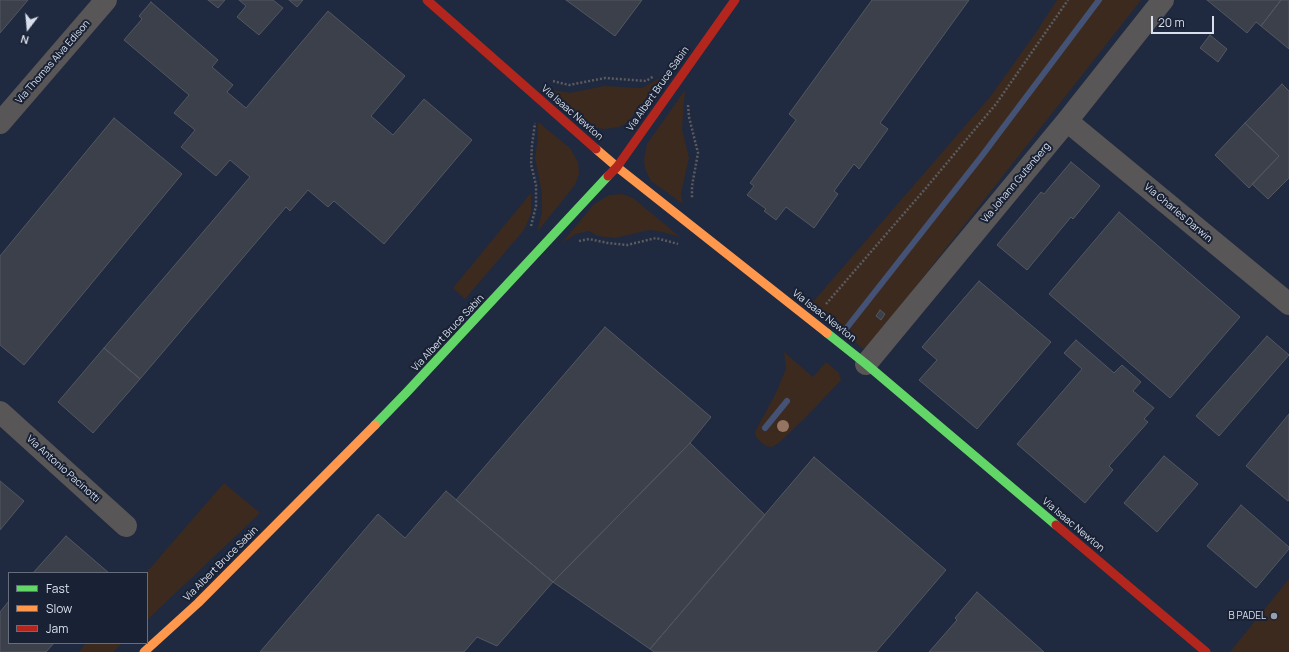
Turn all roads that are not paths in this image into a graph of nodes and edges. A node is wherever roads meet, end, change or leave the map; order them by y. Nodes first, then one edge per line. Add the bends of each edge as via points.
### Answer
1 (106, 0) edge
2 (427, 0) edge
3 (735, 0) edge
4 (1163, 0) edge
5 (1067, 121) junction
6 (0, 123) edge
7 (616, 167) junction
8 (1289, 304) edge
9 (866, 364) junction
10 (0, 412) edge
11 (126, 526) dead end
12 (144, 652) edge
13 (1206, 652) edge

1 - 6 street, Via Thomas Alva Edison
2 - 7 street, Via Isaac Newton
3 - 7 street, Via Albert Bruce Sabin
4 - 5 street, Via Johann Gutenberg
5 - 8 street, Via Charles Darwin
5 - 9 street, Via Johann Gutenberg
7 - 9 street, Via Isaac Newton
7 - 12 street, Via Albert Bruce Sabin via 407,392 198,603
9 - 13 street, Via Isaac Newton
10 - 11 street, Via Antonio Pacinotti

